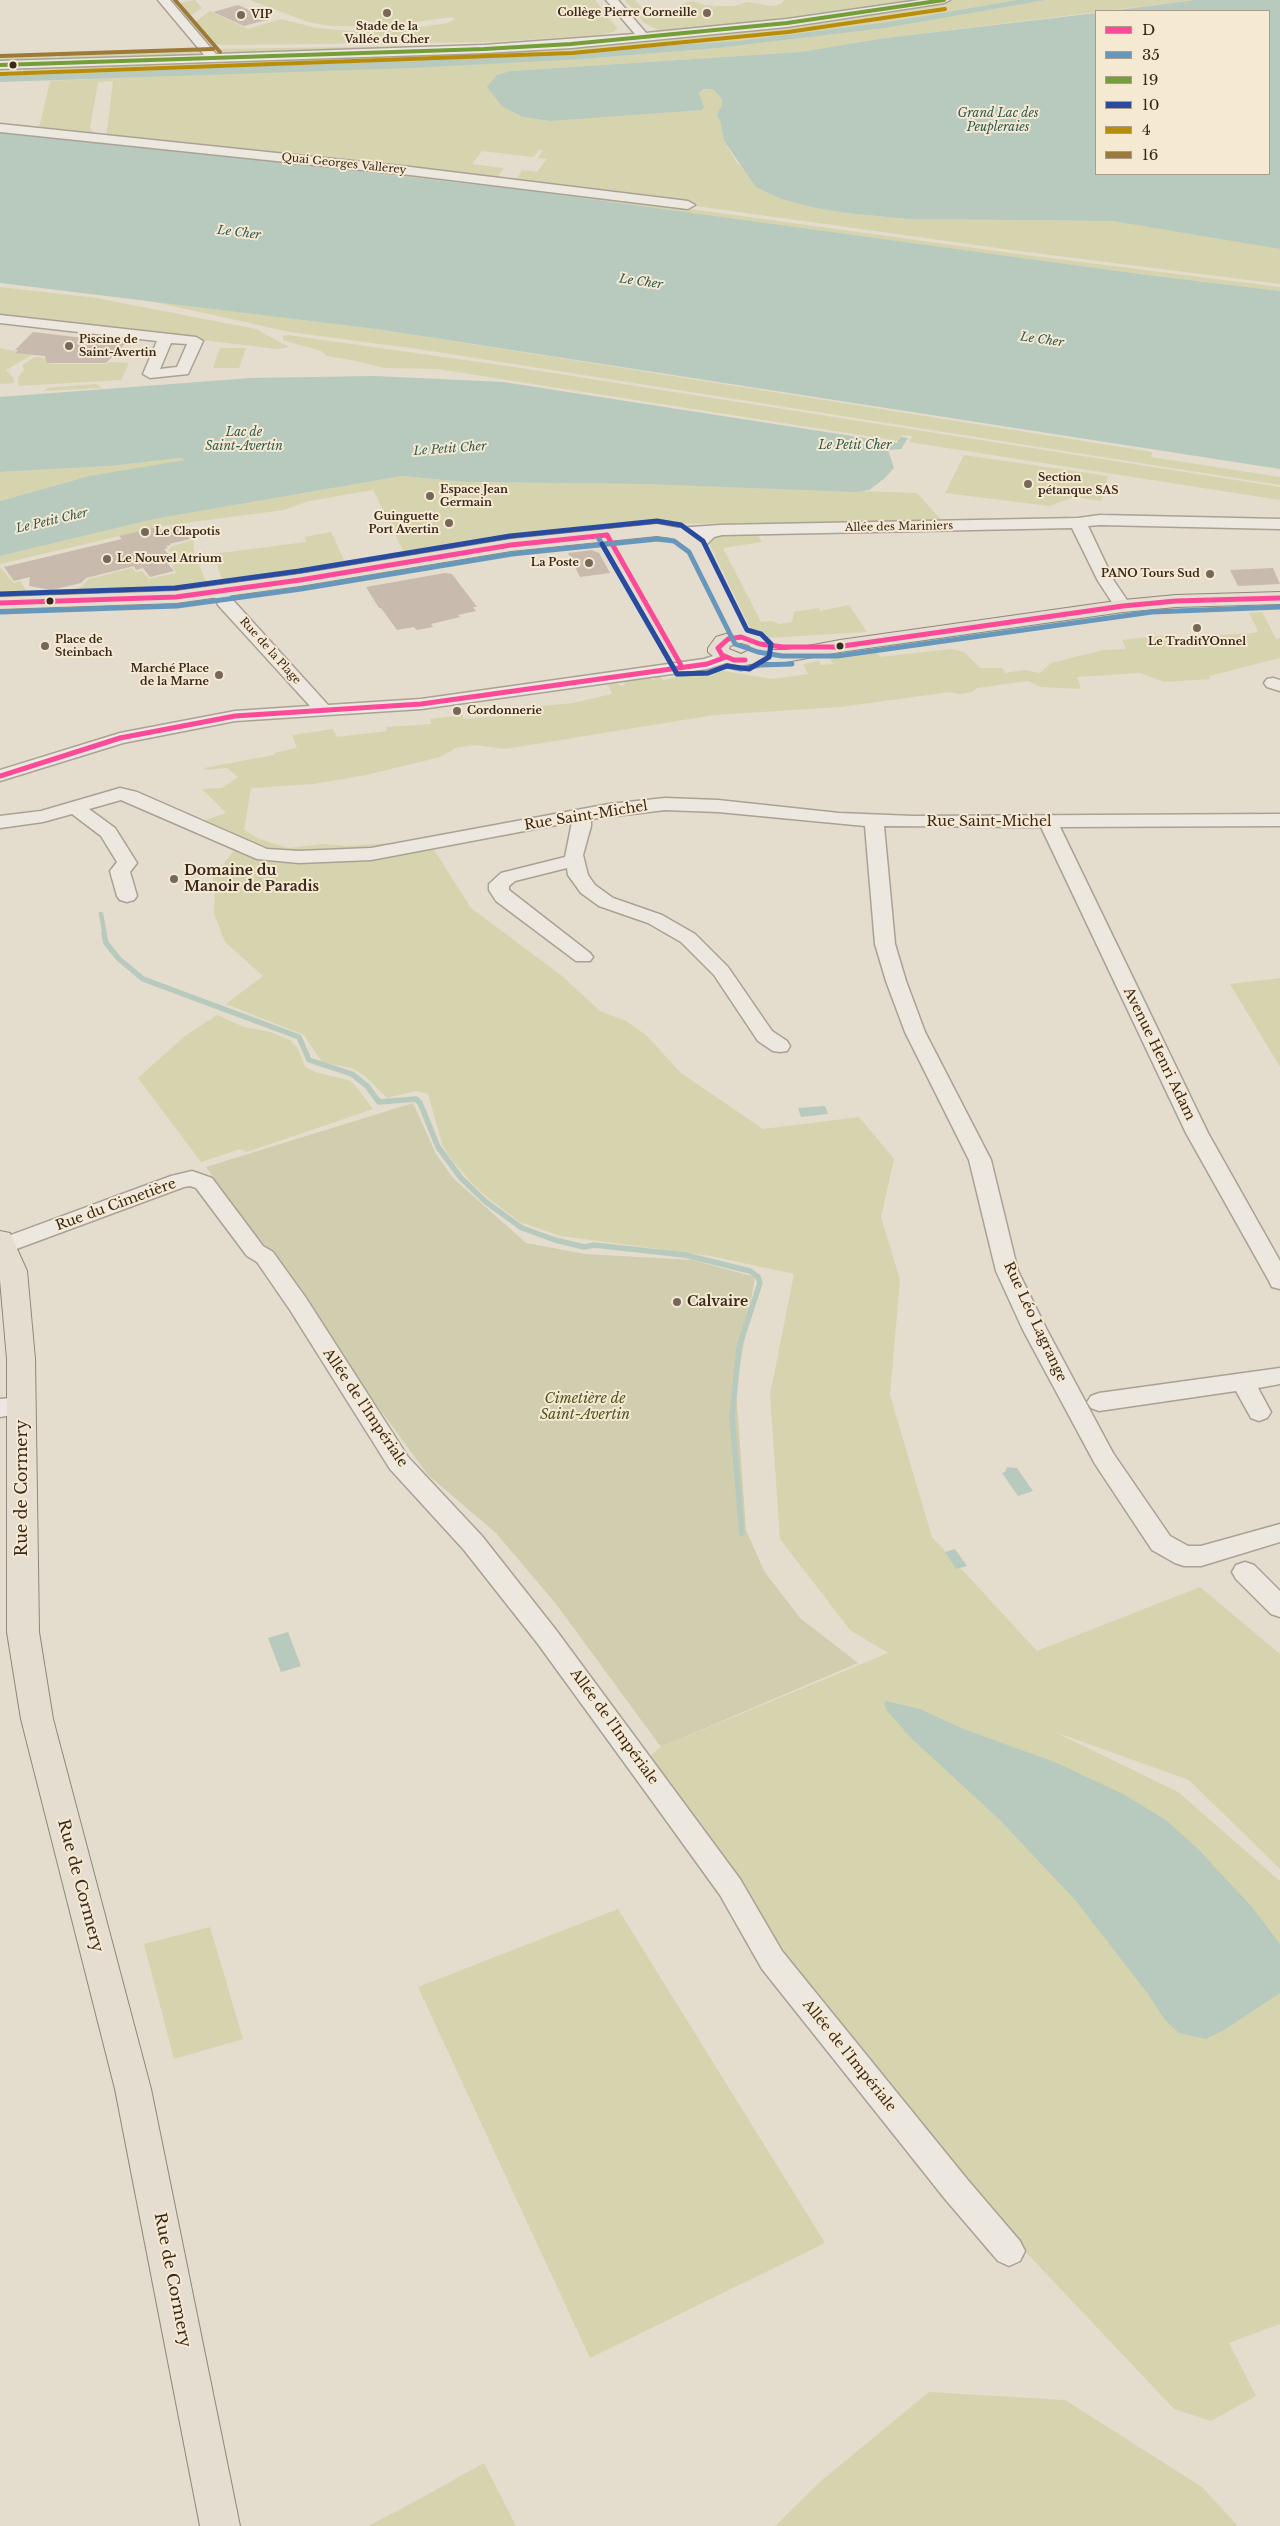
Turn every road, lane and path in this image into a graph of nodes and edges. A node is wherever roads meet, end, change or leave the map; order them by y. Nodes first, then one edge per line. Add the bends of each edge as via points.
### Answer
1 (164, 0) edge
2 (612, 0) edge
3 (944, 0) edge
4 (644, 38) junction
5 (213, 58) junction
6 (0, 65) edge
7 (0, 128) edge
8 (688, 205) dead end
9 (0, 319) edge
10 (166, 338) dead end
11 (1078, 524) junction
12 (1280, 524) edge
13 (720, 530) junction
14 (677, 533) junction
15 (618, 534) junction
16 (696, 546) junction
17 (220, 591) junction
18 (1280, 598) edge
19 (0, 603) edge
20 (1123, 606) junction
21 (742, 647) junction
22 (323, 710) junction
23 (0, 776) edge
24 (76, 808) junction
25 (581, 815) junction
26 (1280, 820) edge
27 (874, 821) junction
28 (0, 822) edge
29 (1048, 822) junction
30 (574, 860) junction
31 (127, 896) dead end
32 (583, 957) dead end
33 (780, 1046) dead end
34 (218, 1205) joint
35 (2, 1243) edge
36 (1280, 1281) edge
37 (1280, 1376) edge
38 (1243, 1381) junction
39 (1099, 1402) dead end
40 (10, 1407) edge
41 (1259, 1412) dead end
42 (1280, 1533) edge
43 (1245, 1572) dead end
44 (1280, 1607) edge
45 (1009, 2251) dead end
46 (220, 2526) edge

1 - 5 street
2 - 4 street
3 - 4 street via 787,23
4 - 5 street via 484,49
5 - 6 street
7 - 8 street, Quai Georges Vallerey via 400,170
9 - 10 street
11 - 12 street, Allée des Mariniers via 1100,520
11 - 13 street, Allée des Mariniers
11 - 20 street via 1106,581
13 - 14 street, Allée des Mariniers
13 - 16 street via 708,534
14 - 15 main road via 657,530
14 - 16 main road
15 - 17 main road via 510,545
15 - 21 main road via 655,536 678,545
16 - 21 main road
17 - 19 main road via 150,599
17 - 22 street, Rue de la Plage via 224,601
18 - 20 main road
20 - 21 main road via 786,656
21 - 22 street via 707,664 422,704
22 - 23 street via 243,715 120,738
24 - 25 street, Rue Saint-Michel via 120,794 264,855 326,856 371,854
24 - 28 street, Rue Saint-Michel
24 - 31 street via 108,832 128,863 120,871
25 - 27 street, Rue Saint-Michel via 636,807 696,804
25 - 30 street via 582,826
26 - 29 street, Rue Saint-Michel
27 - 29 street, Rue Saint-Michel
27 - 42 street, Rue Léo Lagrange via 885,944 896,982 916,1032 980,1160 1007,1270 1035,1330 1104,1458 1161,1543 1184,1556 1201,1556
29 - 36 street, Avenue Henri Adam via 1196,1133
30 - 32 street via 508,877 499,884 499,890 503,897
30 - 33 street via 583,883 597,897 666,924 701,949 729,982 765,1036
34 - 35 street, Rue du Cimetière via 204,1183 192,1178
34 - 45 street, Allée de l'Impériale via 276,1272 399,1463 473,1543 547,1637 730,1886 772,1960
35 - 40 main road, Rue de Cormery via 13,1270 20,1359
37 - 38 street
38 - 39 street
38 - 41 street
40 - 46 main road, Rue de Cormery via 22,1632 37,1719 133,2089
43 - 44 street

